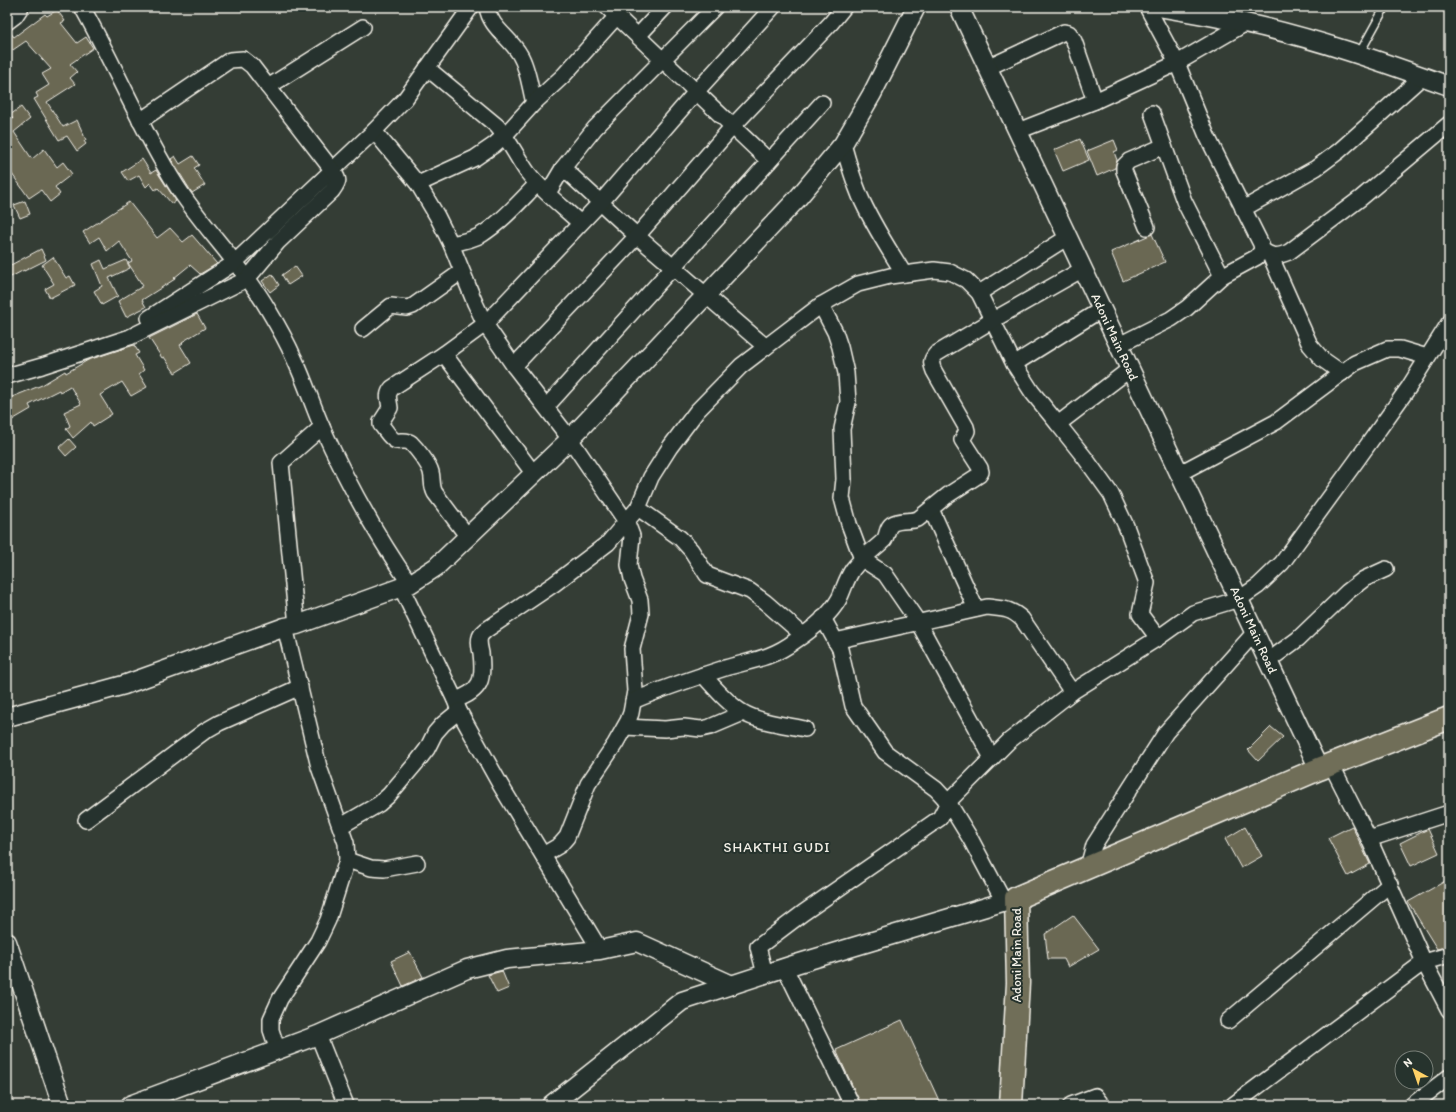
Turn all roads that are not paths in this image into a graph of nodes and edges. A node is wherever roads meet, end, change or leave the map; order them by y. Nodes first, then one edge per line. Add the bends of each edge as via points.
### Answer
1 (21, 7) edge
2 (82, 7) edge
3 (471, 7) edge
4 (487, 7) edge
5 (665, 7) edge
6 (715, 7) edge
7 (773, 7) edge
8 (844, 7) edge
9 (916, 7) edge
10 (959, 7) edge
11 (1147, 7) edge
12 (1158, 7) edge
13 (1385, 7) edge
14 (612, 12) edge
15 (7, 22) edge
16 (1246, 23) junction
17 (363, 27) dead end
18 (638, 36) junction
19 (1358, 54) junction
20 (662, 59) junction
21 (1177, 63) junction
22 (427, 68) junction
23 (987, 68) junction
24 (1423, 76) junction
25 (1449, 86) edge
26 (268, 87) junction
27 (696, 92) junction
28 (1095, 101) junction
29 (534, 103) junction
30 (822, 103) dead end
31 (1152, 113) dead end
32 (140, 121) junction
33 (1449, 124) edge
34 (733, 126) junction
35 (374, 131) junction
36 (1018, 131) junction
37 (505, 135) junction
38 (843, 144) junction
39 (1164, 146) junction
40 (769, 161) junction
41 (563, 168) junction
42 (333, 171) junction
43 (418, 184) junction
44 (543, 189) junction
45 (601, 202) junction
46 (1243, 209) junction
47 (580, 224) junction
48 (1146, 227) dead end
49 (637, 236) junction
50 (1068, 237) junction
51 (451, 244) junction
52 (1266, 253) junction
53 (234, 262) junction
54 (673, 268) junction
55 (1083, 269) junction
56 (461, 272) junction
57 (904, 274) junction
58 (1222, 276) junction
59 (247, 279) junction
60 (979, 293) junction
61 (706, 295) junction
62 (822, 305) junction
63 (1102, 309) junction
64 (993, 320) junction
65 (1449, 323) edge
66 (485, 324) junction
67 (363, 328) dead end
68 (106, 345) junction
69 (1119, 345) junction
70 (766, 348) junction
71 (444, 354) junction
72 (1427, 357) junction
73 (1014, 364) junction
74 (514, 366) junction
75 (1130, 369) junction
76 (1342, 373) junction
77 (7, 376) edge
78 (546, 407) junction
79 (1058, 424) junction
80 (322, 427) junction
81 (570, 439) junction
82 (1180, 473) junction
83 (534, 474) junction
84 (638, 508) junction
85 (931, 509) junction
86 (627, 522) junction
87 (468, 537) junction
88 (862, 559) junction
89 (1386, 569) dead end
90 (406, 586) junction
91 (1239, 599) junction
92 (976, 609) junction
93 (823, 618) junction
94 (918, 622) junction
95 (291, 626) junction
96 (1255, 632) junction
97 (803, 635) junction
98 (1158, 638) junction
99 (835, 641) junction
100 (1268, 661) junction
101 (703, 675) junction
102 (300, 687) junction
103 (1072, 692) junction
104 (633, 701) junction
105 (457, 706) junction
106 (743, 713) junction
107 (7, 717) edge
108 (1449, 718) edge
109 (624, 727) junction
110 (805, 729) dead end
111 (992, 758) junction
112 (1325, 766) junction
113 (948, 802) junction
114 (1449, 813) edge
115 (86, 820) dead end
116 (341, 826) junction
117 (1369, 839) junction
118 (543, 855) junction
119 (347, 860) junction
120 (417, 863) dead end
121 (1088, 867) junction
122 (1390, 884) junction
123 (1010, 900) junction
124 (7, 942) edge
125 (600, 950) junction
126 (1449, 955) edge
127 (1424, 962) junction
128 (785, 968) junction
129 (765, 974) junction
130 (732, 985) junction
131 (1449, 1010) edge
132 (1228, 1021) dead end
133 (318, 1035) junction
134 (278, 1051) junction
135 (1449, 1077) edge
136 (560, 1102) edge
137 (62, 1105) edge
138 (130, 1105) edge
139 (346, 1105) edge
140 (852, 1105) edge
141 (1011, 1105) edge
142 (1071, 1105) edge
143 (1102, 1105) edge
144 (1233, 1105) edge
145 (1412, 1105) edge

1 - 15 street
2 - 32 street
3 - 22 street
4 - 29 street via 488,16 513,43 522,57
5 - 18 street
6 - 20 street
7 - 27 street
8 - 34 street
9 - 38 street via 872,94
10 - 23 street, Adoni Main Road
11 - 21 street
12 - 16 street
13 - 19 lane
14 - 18 street
14 - 29 street via 564,75
16 - 19 street
16 - 21 street
17 - 26 street
18 - 20 street
19 - 24 street
20 - 27 street
20 - 41 street via 595,128
21 - 28 street
21 - 46 street
22 - 35 street via 405,99
22 - 37 street
23 - 28 street via 1064,32 1069,33
23 - 36 street, Adoni Main Road
24 - 25 street
24 - 46 street via 1339,151 1316,168
26 - 32 street via 252,66 243,59 230,60
26 - 42 street
27 - 34 street
27 - 45 street
28 - 36 street
29 - 37 street
30 - 40 street
31 - 39 street
32 - 53 street via 176,185
33 - 52 street via 1360,198 1289,252 1278,256
34 - 40 street
34 - 49 street
35 - 42 street
35 - 43 street
36 - 50 street, Adoni Main Road
37 - 43 street via 475,158
37 - 44 street via 527,171
38 - 57 street via 852,175 872,222
38 - 61 street via 797,199
39 - 48 street via 1129,161 1124,166
39 - 58 street via 1184,201
40 - 54 street
41 - 44 street
41 - 45 street
42 - 53 street
42 - 59 street via 338,183 332,191 283,238
43 - 51 street
44 - 47 street
44 - 51 street via 480,235
45 - 47 street
45 - 49 street
46 - 52 street
47 - 66 street
49 - 54 street
49 - 74 street
50 - 55 street, Adoni Main Road
50 - 60 street
51 - 56 street
52 - 58 street
52 - 76 street via 1310,345 1322,359
53 - 59 street
53 - 68 street
54 - 61 street
54 - 78 street
55 - 63 street, Adoni Main Road
55 - 64 street
56 - 66 street
56 - 67 street via 413,306 391,306
57 - 60 street via 934,270 950,272 966,280
57 - 62 street via 858,284
58 - 69 street via 1182,312
59 - 68 street via 130,337
59 - 80 street via 269,310 294,358
60 - 64 street
61 - 70 street
61 - 81 street
62 - 70 street
62 - 88 street via 835,332 846,373 848,402 842,428 842,498
63 - 69 street, Adoni Main Road
63 - 73 street
64 - 73 street
64 - 85 street via 936,354 932,359 934,371 966,427 967,431 962,440 981,472
65 - 72 street
66 - 71 street
66 - 74 street
68 - 77 street
69 - 75 street, Adoni Main Road
70 - 84 street via 741,366 697,411 651,477
71 - 83 street
71 - 87 street via 392,388 388,396 390,408 381,424 397,442 409,442 429,466 432,488
72 - 76 street via 1400,349 1387,349 1355,363
72 - 91 street via 1357,460 1282,563 1258,586
73 - 79 street via 1032,392
74 - 78 street
75 - 79 street
75 - 82 street, Adoni Main Road
76 - 82 street via 1276,422
78 - 81 street
79 - 98 street via 1111,494 1126,526 1146,583 1140,614
80 - 90 street via 373,528
80 - 95 street via 281,463
81 - 83 street
81 - 86 street
82 - 91 street, Adoni Main Road
83 - 87 street
84 - 86 street
84 - 97 street via 680,538 707,575 750,591
85 - 88 street via 913,521 891,524 888,535
85 - 92 street
86 - 104 street via 632,536 629,565 640,600 640,614 632,649
86 - 105 street via 608,543 480,636 483,670 480,680 474,691
87 - 90 street via 436,567
88 - 93 street via 844,584 839,599
88 - 94 street via 884,574
89 - 100 street via 1364,579 1347,592 1298,639
90 - 95 street
90 - 105 street
91 - 96 street, Adoni Main Road
91 - 98 street via 1193,613
92 - 94 street
92 - 103 street via 988,607 1013,612 1022,619
93 - 97 street
93 - 99 street
94 - 99 street
94 - 111 street
95 - 102 street
95 - 107 street via 124,685
96 - 100 street, Adoni Main Road
96 - 121 street via 1166,732 1094,844
97 - 101 street via 778,652
98 - 103 street
99 - 113 street via 840,649 854,706 885,752 936,789
100 - 112 street, Adoni Main Road
101 - 104 street
101 - 106 street
102 - 115 street via 206,731
102 - 116 street via 318,767
103 - 111 street via 1009,741
104 - 109 street via 631,713
105 - 116 street via 435,732 417,762 388,795 379,804
105 - 118 street
106 - 109 street via 710,727
106 - 110 street via 761,720
108 - 112 main road
109 - 118 street via 588,784 567,837 560,845
111 - 113 street
112 - 117 street
112 - 121 main road, Adoni Main Road
113 - 123 street
113 - 129 street via 940,818 758,947
114 - 117 street
116 - 119 street
117 - 122 street
118 - 125 street
119 - 120 street via 371,868 384,869
119 - 134 street via 328,920 318,941 280,1000 271,1019 271,1030
121 - 123 main road, Adoni Main Road
122 - 127 street
122 - 132 street
123 - 128 street
123 - 141 main road, Adoni Main Road via 1018,983
124 - 137 street
125 - 130 street via 637,942
125 - 133 street via 506,959 467,969
126 - 127 street
127 - 131 street
127 - 144 street
128 - 129 street
128 - 140 street
129 - 130 street
130 - 136 street via 682,1001
133 - 134 street
133 - 139 street
134 - 138 street
135 - 145 street
142 - 143 street via 1095,1096

